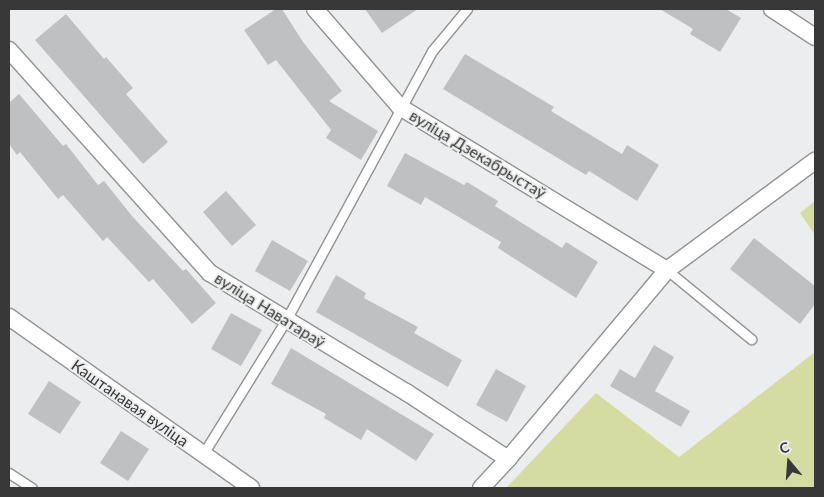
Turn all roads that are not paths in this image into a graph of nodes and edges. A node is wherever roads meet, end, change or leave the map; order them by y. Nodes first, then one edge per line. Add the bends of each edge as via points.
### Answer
1 (315, 9) edge
2 (467, 9) edge
3 (772, 9) edge
4 (815, 37) edge
5 (9, 50) edge
6 (400, 107) junction
7 (815, 161) edge
8 (667, 270) junction
9 (9, 317) edge
10 (286, 320) junction
11 (751, 339) dead end
12 (203, 454) junction
13 (508, 459) junction
14 (9, 473) edge
15 (32, 488) edge
16 (251, 488) edge
17 (481, 488) edge

1 - 6 street, вуліца Дзекабрыстаў
2 - 6 lane via 432,51
3 - 4 street
5 - 10 street, вуліца Наватараў via 210,273
6 - 8 street, вуліца Дзекабрыстаў
6 - 10 lane
7 - 8 street
8 - 11 lane
8 - 13 street
9 - 12 street, Каштанавая вуліца
10 - 12 lane
10 - 13 street, вуліца Наватараў via 406,392
12 - 16 street, Каштанавая вуліца
13 - 17 street
14 - 15 lane

